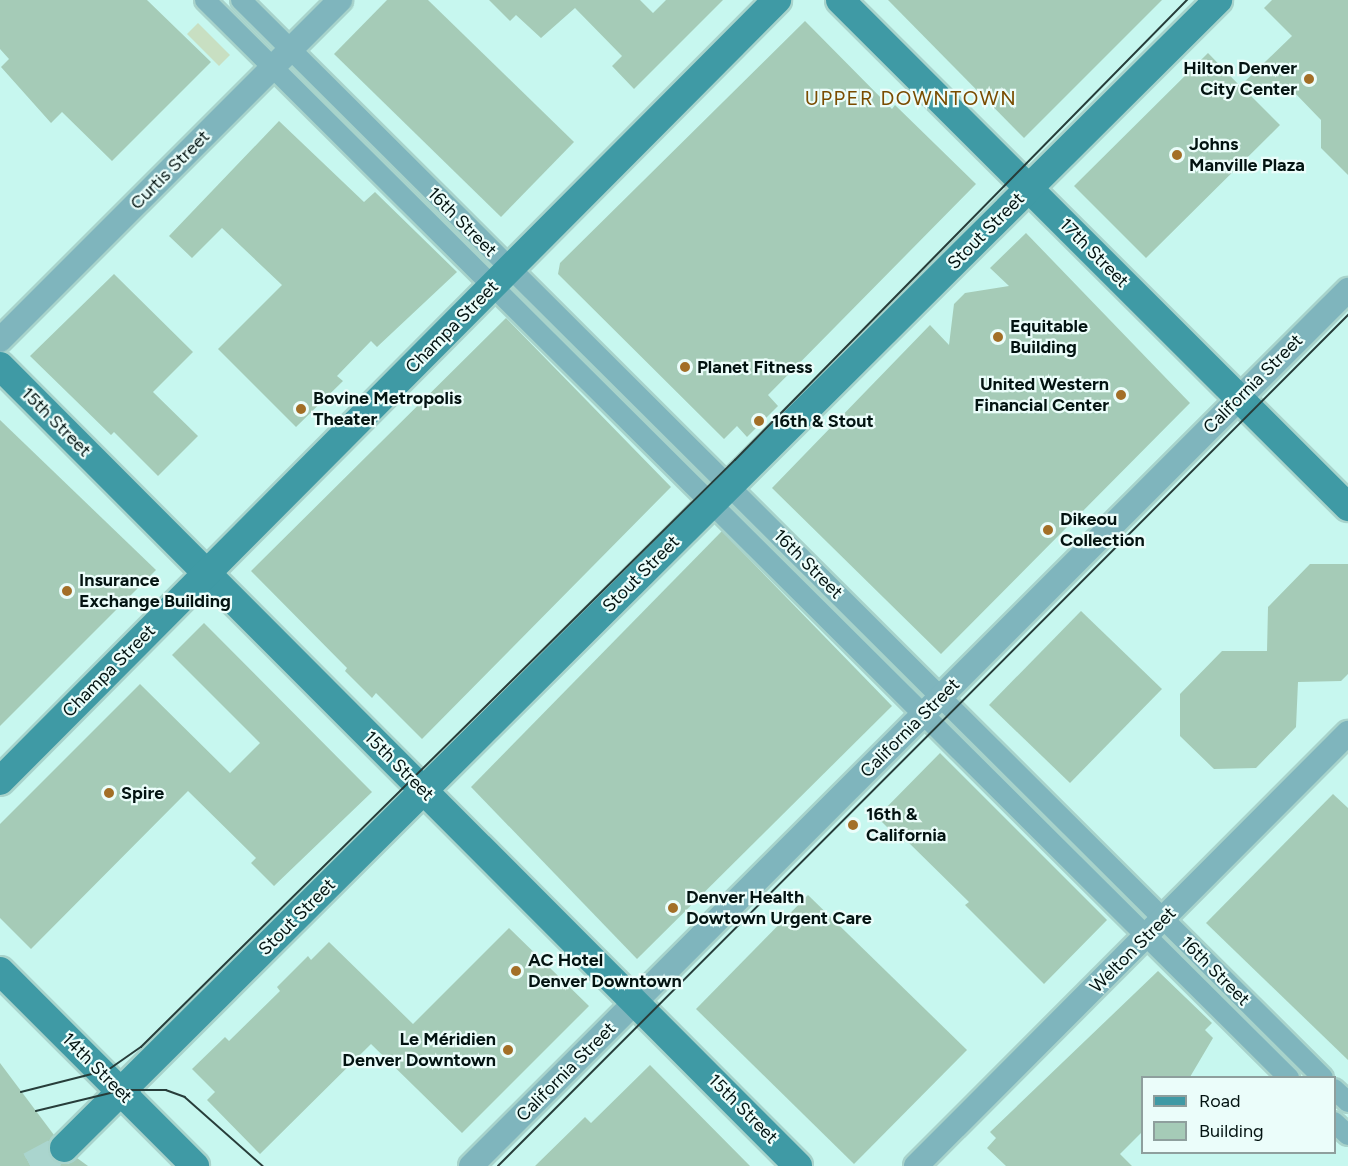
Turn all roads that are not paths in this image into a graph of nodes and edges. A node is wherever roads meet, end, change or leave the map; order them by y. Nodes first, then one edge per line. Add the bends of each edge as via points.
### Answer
1 (205, 0) edge
2 (241, 0) edge
3 (340, 0) edge
4 (777, 0) edge
5 (840, 0) edge
6 (1218, 0) edge
7 (292, 50) junction
8 (272, 69) junction
9 (1029, 188) junction
10 (500, 278) junction
11 (1348, 290) edge
12 (0, 340) edge
13 (0, 366) edge
14 (1239, 399) junction
15 (722, 494) junction
16 (1348, 507) edge
17 (206, 573) junction
18 (932, 706) junction
19 (1348, 733) edge
20 (0, 781) edge
21 (423, 790) junction
22 (1164, 919) junction
23 (1146, 936) junction
24 (0, 971) edge
25 (635, 1003) junction
26 (1288, 1076) edge
27 (1322, 1076) edge
28 (1336, 1090) edge
29 (120, 1092) junction
30 (1348, 1102) edge
31 (1336, 1123) edge
32 (1348, 1135) edge
33 (64, 1148) tunnel mouth
34 (195, 1166) edge
35 (471, 1166) edge
36 (798, 1166) edge
37 (916, 1166) edge

1 - 8 street, 16th Street
2 - 7 street, 16th Street
3 - 7 street, Curtis Street
4 - 10 main road, Champa Street
5 - 9 main road, 17th Street
6 - 9 main road, Stout Street
7 - 8 street, Curtis Street
7 - 10 street, 16th Street
8 - 10 street, 16th Street
8 - 12 street, Curtis Street
9 - 14 main road, 17th Street
9 - 15 main road, Stout Street
10 - 15 street, 16th Street
10 - 17 main road, Champa Street
11 - 14 street, California Street
13 - 17 main road, 15th Street
14 - 16 main road, 17th Street
14 - 18 street, California Street
15 - 18 street, 16th Street
15 - 21 main road, Stout Street
17 - 20 main road, Champa Street
17 - 21 main road, 15th Street
18 - 22 street, 16th Street
18 - 23 street, 16th Street
18 - 25 street, California Street
19 - 22 street, Welton Street
21 - 25 main road, 15th Street
21 - 29 main road, Stout Street
22 - 23 street, Welton Street
22 - 27 street, 16th Street
23 - 26 street, 16th Street
23 - 37 street, Welton Street
24 - 29 main road, 14th Street
25 - 35 street, California Street
25 - 36 main road, 15th Street
28 - 30 street
29 - 33 main road, Stout Street
29 - 34 main road, 14th Street
31 - 32 street

